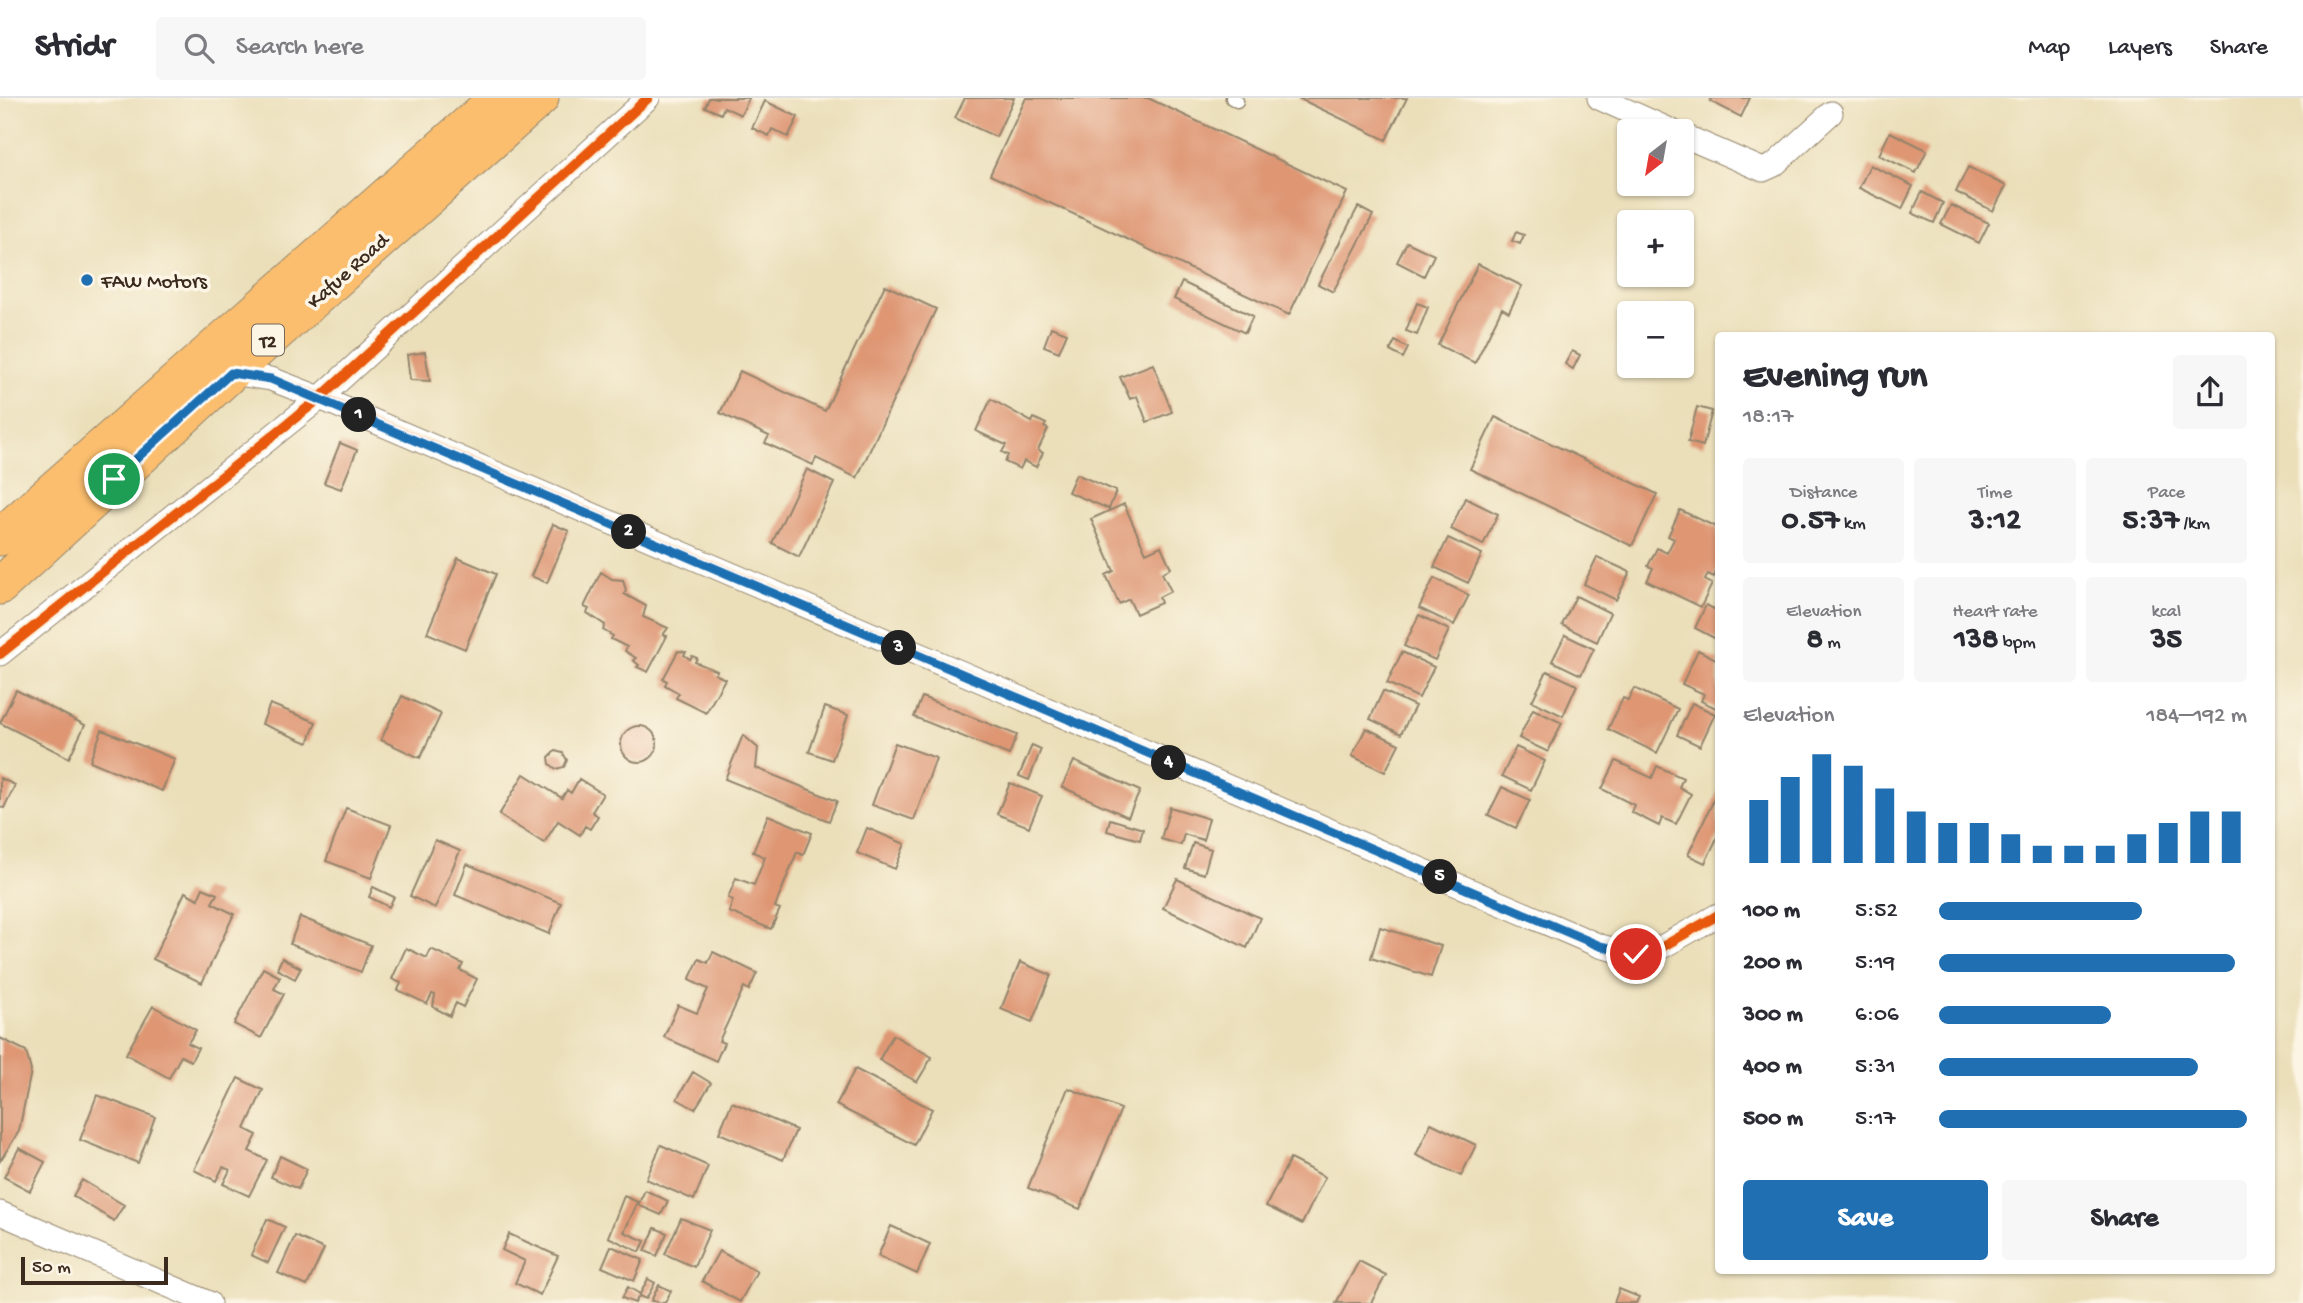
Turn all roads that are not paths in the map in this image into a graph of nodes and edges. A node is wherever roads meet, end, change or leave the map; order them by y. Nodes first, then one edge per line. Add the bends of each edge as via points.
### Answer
1 (498, 98) edge
2 (540, 98) edge
3 (648, 98) edge
4 (1599, 98) edge
5 (1831, 113) dead end
6 (1645, 119) edge
7 (1694, 140) edge
8 (231, 373) junction
9 (320, 398) junction
10 (3, 527) edge
11 (0, 586) edge
12 (0, 654) edge
13 (1715, 917) edge
14 (0, 1213) edge
15 (209, 1303) edge

1 - 10 main road, Kafue Road / T2
2 - 8 main road, Kafue Road / T2
3 - 9 street
4 - 6 street
5 - 7 street via 1763,170
8 - 9 street via 271,379
8 - 11 main road, Kafue Road / T2
9 - 12 street
9 - 13 street via 1600,946 1636,954 1662,947
14 - 15 street

